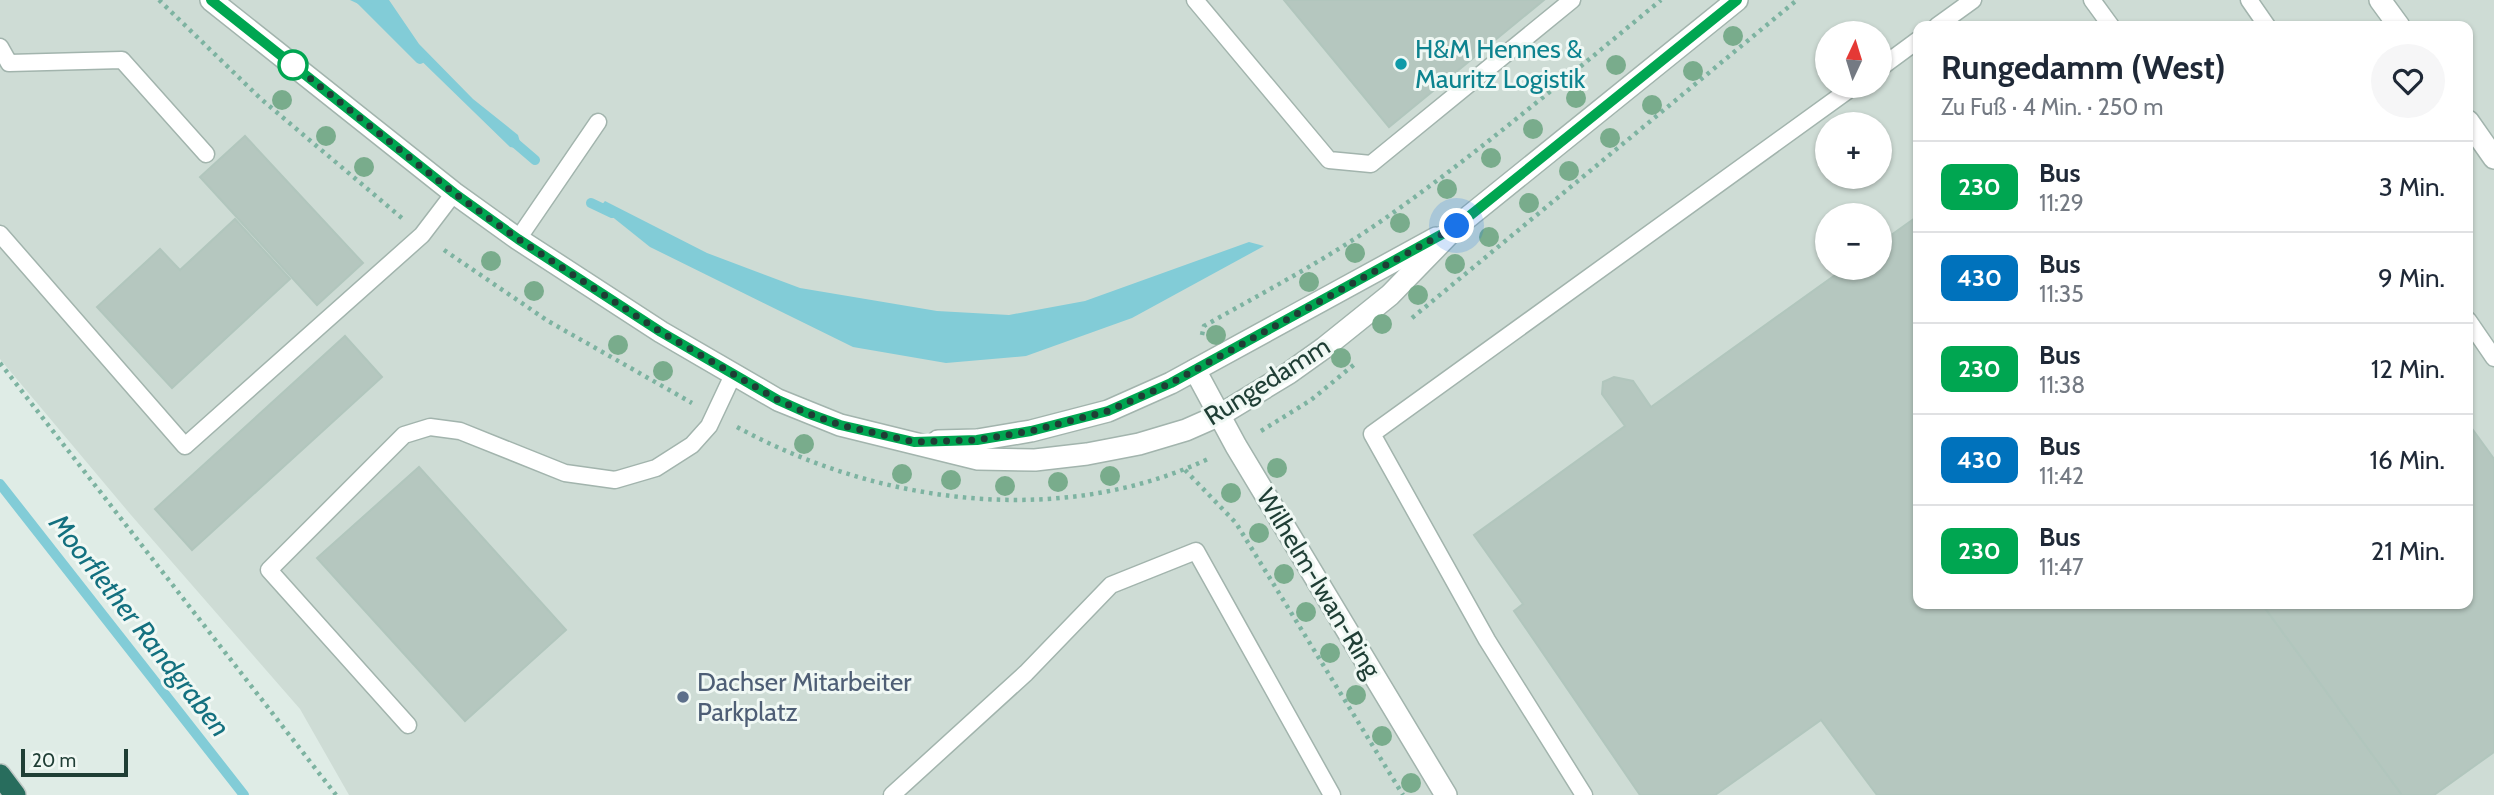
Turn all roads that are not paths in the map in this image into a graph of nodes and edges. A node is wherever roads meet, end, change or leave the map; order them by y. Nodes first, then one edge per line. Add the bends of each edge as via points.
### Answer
1 (211, 0) edge
2 (1195, 0) edge
3 (1572, 0) edge
4 (1737, 0) edge
5 (1973, 0) edge
6 (2092, 0) edge
7 (2249, 0) edge
8 (2380, 0) edge
9 (1944, 21) edge
10 (2107, 21) edge
11 (2264, 21) edge
12 (2395, 21) edge
13 (1913, 44) edge
14 (0, 47) edge
15 (1892, 59) edge
16 (1837, 98) edge
17 (598, 122) dead end
18 (2473, 128) edge
19 (206, 154) dead end
20 (2494, 158) edge
21 (454, 193) junction
22 (1457, 226) junction
23 (0, 234) edge
24 (518, 239) junction
25 (2473, 327) edge
26 (2494, 358) edge
27 (1195, 370) junction
28 (733, 375) junction
29 (1220, 415) junction
30 (914, 442) junction
31 (408, 725) dead end
32 (0, 775) edge
33 (15, 795) edge
34 (892, 795) edge
35 (1332, 795) edge
36 (1446, 795) edge
37 (1584, 795) edge

1 - 21 street, Rungedamm
2 - 3 lane via 1329,160 1371,164
4 - 22 street, Rungedamm
5 - 9 lane
6 - 10 lane
7 - 11 lane
8 - 12 street
13 - 15 lane
14 - 19 lane via 9,62 122,60
16 - 37 lane via 1372,434 1487,640
17 - 24 lane
18 - 20 street
21 - 23 lane via 422,235 185,446
21 - 24 street, Rungedamm
22 - 27 street, Rungedamm
22 - 29 street, Rungedamm via 1390,295 1324,348
24 - 28 street, Rungedamm
25 - 26 lane
27 - 29 street, Wilhelm-Iwan-Ring
27 - 30 street, Rungedamm via 1108,411 1056,425 977,440
28 - 30 street, Rungedamm via 807,413
28 - 31 lane via 709,426 692,445 656,468 615,480 565,473 460,431 430,427 404,435 269,570
29 - 30 street, Rungedamm via 1139,444 1035,460 978,459
29 - 36 street, Wilhelm-Iwan-Ring
32 - 33 highway
34 - 35 lane via 1026,673 1111,585 1196,551

